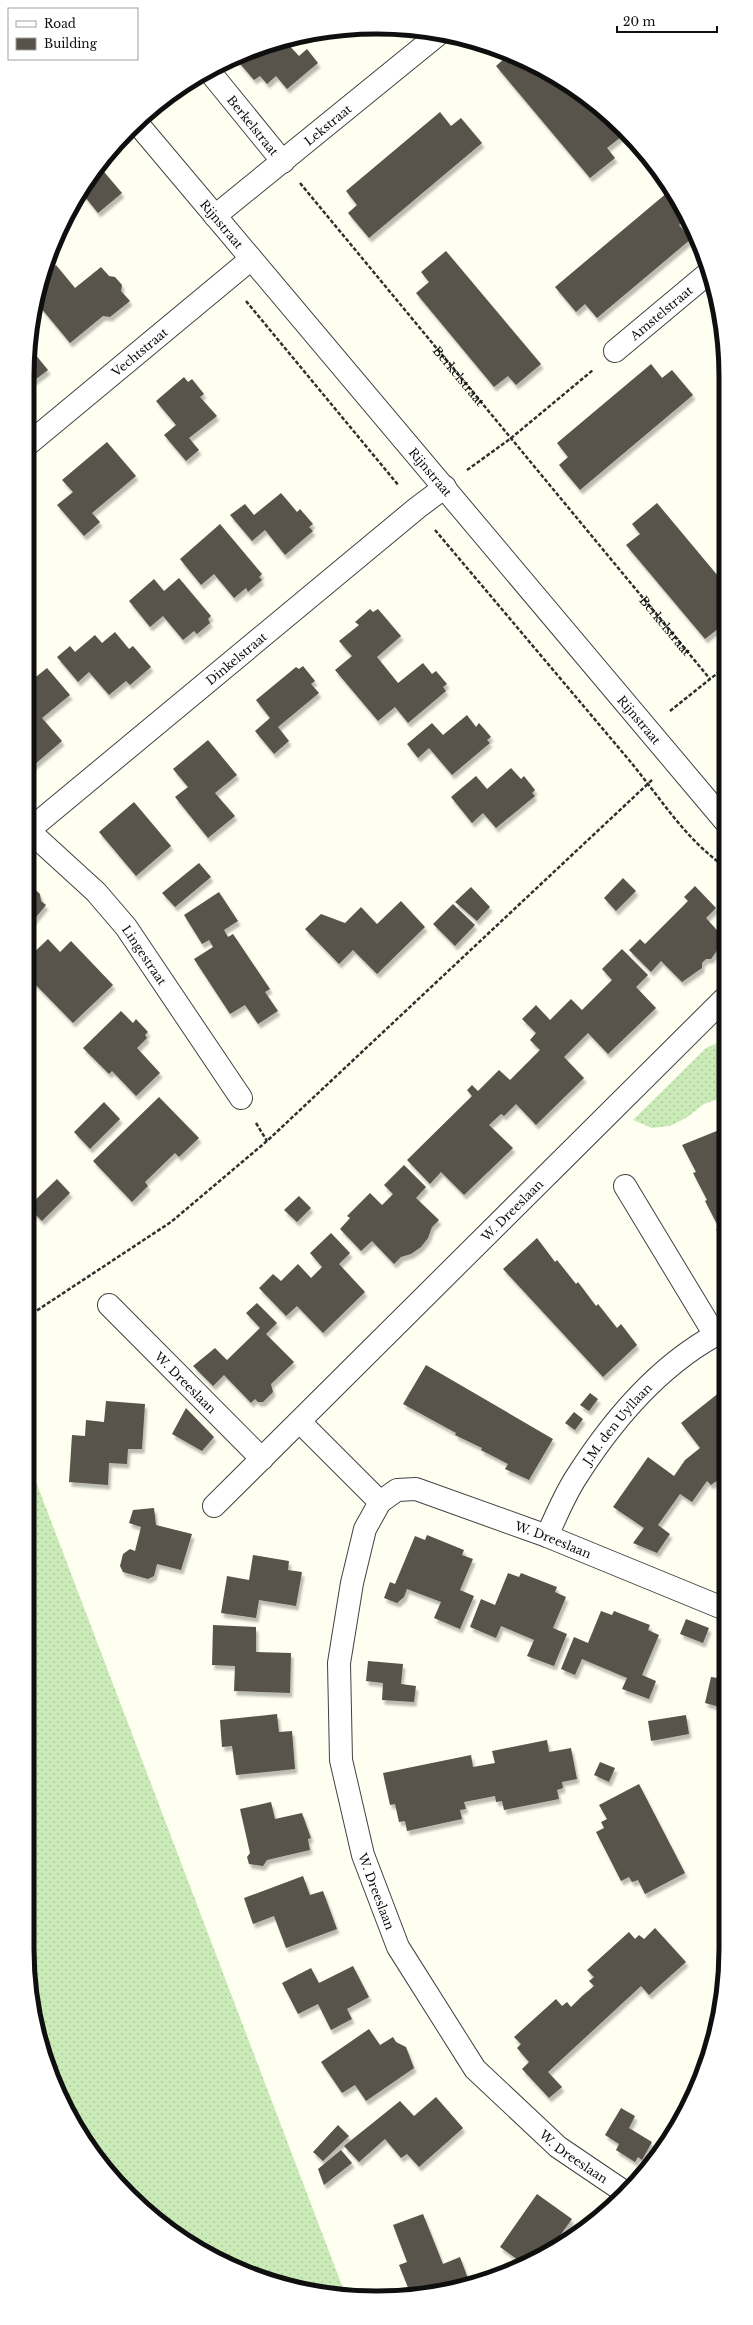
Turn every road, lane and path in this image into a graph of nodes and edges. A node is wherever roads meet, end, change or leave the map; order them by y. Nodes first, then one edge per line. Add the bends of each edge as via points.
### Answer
1 (433, 39) edge
2 (212, 76) edge
3 (141, 128) edge
4 (282, 162) junction
5 (215, 216) junction
6 (251, 259) junction
7 (704, 277) edge
8 (615, 351) joint
9 (34, 439) edge
10 (510, 439) junction
11 (444, 487) junction
12 (719, 672) edge
13 (710, 679) junction
14 (646, 730) junction
15 (673, 762) junction
16 (719, 814) edge
17 (34, 824) edge
18 (34, 835) edge
19 (719, 1004) edge
20 (241, 1098) dead end
21 (625, 1186) dead end
22 (109, 1305) dead end
23 (34, 1313) edge
24 (719, 1330) edge
25 (719, 1333) edge
26 (300, 1422) junction
27 (262, 1459) junction
28 (380, 1502) junction
29 (214, 1506) dead end
30 (547, 1536) junction
31 (719, 1606) edge
32 (621, 2189) edge

1 - 4 street, Lekstraat
2 - 4 street, Berkelstraat
3 - 5 street, Rijnstraat
4 - 5 street, Lekstraat
4 - 10 path, Berkelstraat
5 - 6 street, Rijnstraat
6 - 9 street, Vechtstraat
6 - 11 street, Rijnstraat
7 - 8 street, Amstelstraat
8 - 10 path
10 - 11 path
10 - 13 path, Berkelstraat
11 - 14 street, Rijnstraat
11 - 17 street, Dinkelstraat
12 - 13 path
13 - 14 path
14 - 15 street, Rijnstraat
15 - 16 street, Rijnstraat
15 - 23 path via 268,1141 222,1181 171,1222
18 - 20 street, Lingestraat via 96,892 126,927
19 - 26 street, W. Dreeslaan
21 - 24 street, J.M. den Uyllaan
22 - 27 street, W. Dreeslaan
25 - 30 street, J.M. den Uyllaan via 682,1357 635,1398 576,1477
26 - 27 street, W. Dreeslaan
26 - 28 street
27 - 29 street, W. Dreeslaan
28 - 30 street, W. Dreeslaan via 397,1490 416,1489
28 - 32 street, W. Dreeslaan via 365,1528 352,1583 340,1662 342,1760 363,1855 398,1947 475,2069 558,2147
30 - 31 street, W. Dreeslaan

